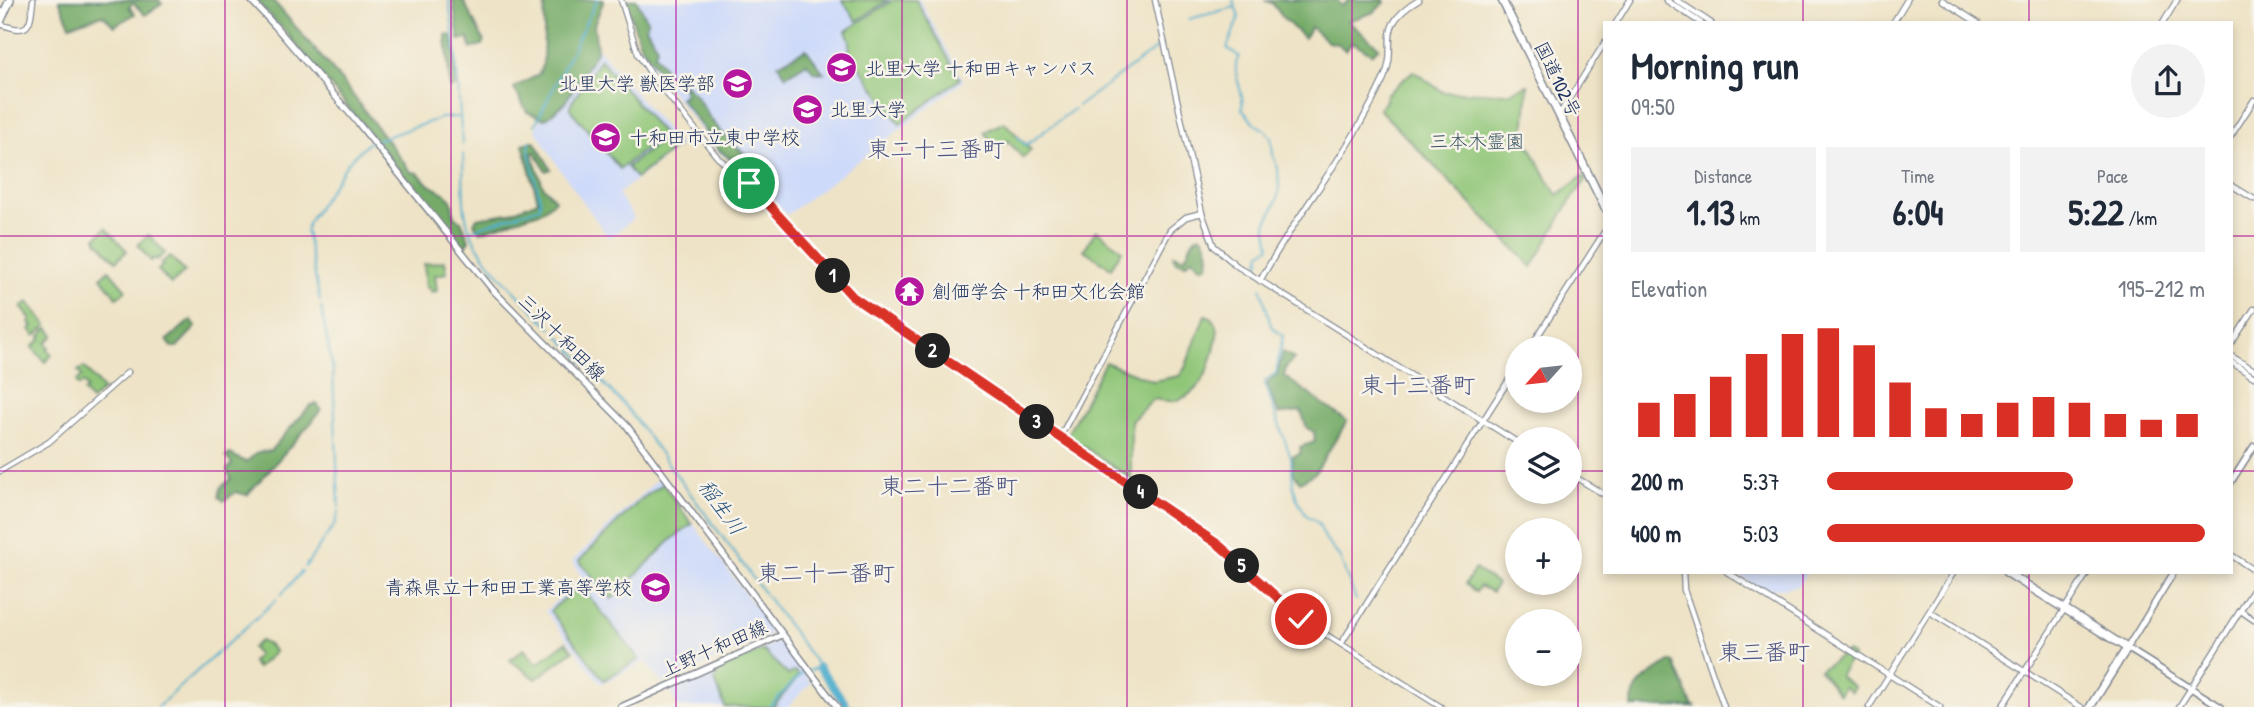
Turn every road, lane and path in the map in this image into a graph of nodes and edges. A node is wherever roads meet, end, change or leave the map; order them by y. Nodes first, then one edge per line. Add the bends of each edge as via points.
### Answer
1 (10, 0) edge
2 (33, 0) edge
3 (251, 0) edge
4 (621, 0) edge
5 (1155, 0) edge
6 (1419, 0) edge
7 (1502, 0) edge
8 (1630, 0) edge
9 (1666, 0) edge
10 (1676, 0) edge
11 (1907, 0) edge
12 (1942, 0) edge
13 (2177, 0) edge
14 (1617, 21) edge
15 (1698, 21) edge
16 (1709, 21) edge
17 (1894, 21) edge
18 (1975, 21) edge
19 (2164, 21) edge
20 (0, 23) edge
21 (1603, 45) edge
22 (2254, 100) edge
23 (1558, 115) junction
24 (2233, 133) edge
25 (2233, 185) edge
26 (2254, 199) edge
27 (1603, 204) edge
28 (1202, 213) junction
29 (1603, 234) edge
30 (1261, 281) junction
31 (2254, 309) edge
32 (1538, 336) edge
33 (2233, 341) edge
34 (2233, 357) edge
35 (2233, 363) edge
36 (2254, 370) edge
37 (128, 372) dead end
38 (2254, 377) edge
39 (1505, 387) edge
40 (1484, 421) junction
41 (1505, 434) edge
42 (1060, 437) junction
43 (2254, 446) edge
44 (0, 471) edge
45 (2233, 479) edge
46 (1582, 481) edge
47 (1603, 494) edge
48 (2233, 556) edge
49 (2254, 570) edge
50 (1683, 574) edge
51 (1730, 574) edge
52 (1953, 574) edge
53 (2009, 574) edge
54 (2087, 574) edge
55 (2174, 574) edge
56 (2254, 589) edge
57 (2064, 609) junction
58 (2241, 611) junction
59 (1930, 612) junction
60 (2254, 620) edge
61 (782, 635) junction
62 (1341, 644) junction
63 (2127, 648) junction
64 (2025, 671) junction
65 (1889, 675) junction
66 (2192, 688) junction
67 (621, 707) edge
68 (837, 707) edge
69 (1441, 707) edge
70 (1724, 707) edge
71 (1869, 707) edge
72 (1940, 707) edge
73 (2002, 707) edge
74 (2081, 707) edge
75 (2090, 707) edge
76 (2179, 707) edge
77 (2221, 707) edge

1 - 20 highway
2 - 20 street via 27,26 19,29
3 - 61 main road, 三沢十和田線 via 492,289 627,426
4 - 42 street via 638,54 651,74 718,158 756,188 847,292
5 - 28 street
6 - 30 street via 1393,23 1386,72 1370,108
7 - 23 highway, 国道102号
8 - 14 street
9 - 15 street
10 - 16 street
11 - 17 street
12 - 18 street
13 - 19 street
21 - 23 street
22 - 24 street
23 - 27 highway, 国道102号
25 - 26 street
28 - 30 street via 1217,250
28 - 42 street via 1186,217 1170,230
29 - 32 street
30 - 40 street
31 - 33 street
34 - 36 street
35 - 38 street
37 - 44 street via 49,442
39 - 40 street
40 - 41 street
40 - 62 street
42 - 62 street via 1219,545 1301,619
43 - 45 main road
46 - 47 street
48 - 49 street
50 - 70 street via 1684,590
51 - 65 street
52 - 59 street
53 - 57 highway
54 - 57 street
55 - 63 main road
56 - 58 street
57 - 63 highway
57 - 64 street
58 - 60 street
58 - 66 street
59 - 64 street
59 - 65 street
61 - 67 main road, 上野十和田線
61 - 68 main road, 三沢十和田線
62 - 69 street
63 - 66 main road
63 - 75 highway
64 - 73 street
64 - 74 street
65 - 71 street
65 - 72 street
66 - 76 street
66 - 77 main road

